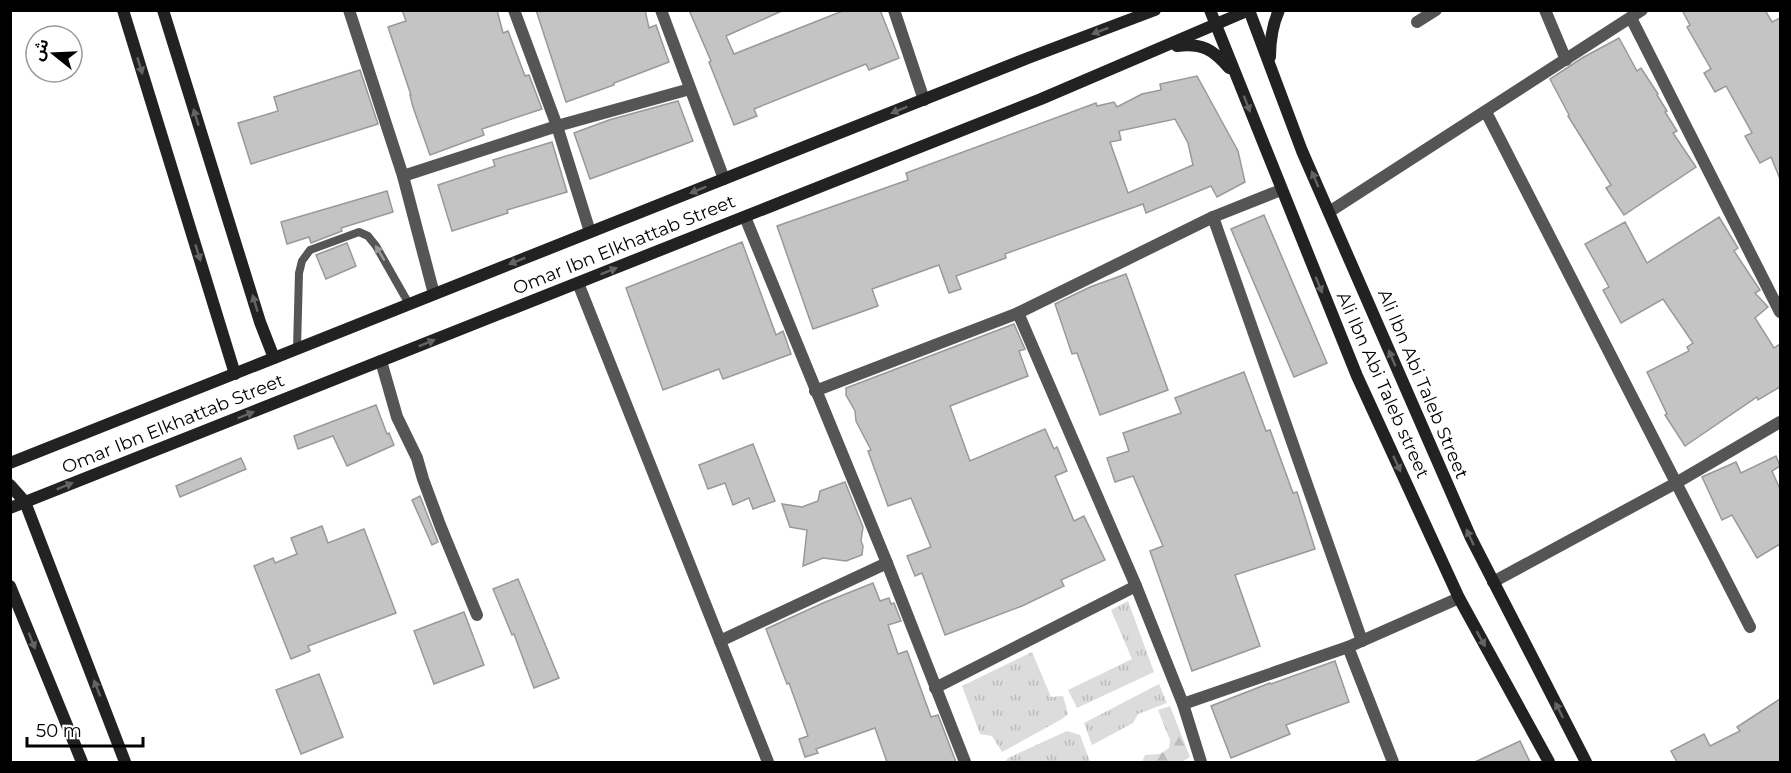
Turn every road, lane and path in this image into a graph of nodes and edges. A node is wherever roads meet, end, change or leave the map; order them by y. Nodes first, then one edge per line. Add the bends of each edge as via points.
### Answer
1 (123, 10) edge
2 (163, 10) edge
3 (349, 10) edge
4 (513, 10) edge
5 (662, 10) edge
6 (894, 10) edge
7 (1210, 10) edge
8 (1249, 10) edge
9 (1279, 10) edge
10 (1436, 10) edge
11 (1545, 10) edge
12 (1152, 11) edge
13 (1637, 14) edge
14 (1417, 22) dead end
15 (1216, 25) junction
16 (1164, 47) junction
17 (1566, 60) junction
18 (1269, 64) junction
19 (1236, 77) junction
20 (690, 89) junction
21 (924, 100) junction
22 (1485, 112) junction
23 (557, 126) junction
24 (403, 176) junction
25 (724, 179) junction
26 (1281, 190) junction
27 (1329, 212) junction
28 (745, 217) junction
29 (1213, 217) junction
30 (590, 232) junction
31 (578, 283) junction
32 (434, 294) junction
33 (409, 304) junction
34 (1780, 312) edge
35 (1018, 313) junction
36 (297, 349) junction
37 (274, 358) junction
38 (381, 361) junction
39 (235, 374) junction
40 (815, 391) junction
41 (1780, 422) edge
42 (10, 463) edge
43 (1676, 483) junction
44 (10, 485) edge
45 (26, 502) junction
46 (10, 508) edge
47 (888, 563) junction
48 (1493, 582) junction
49 (10, 586) edge
50 (1136, 586) junction
51 (1459, 598) junction
52 (477, 615) dead end
53 (1750, 627) dead end
54 (720, 641) junction
55 (1362, 641) junction
56 (1348, 647) junction
57 (935, 688) junction
58 (1183, 704) junction
59 (82, 762) edge
60 (125, 762) edge
61 (768, 762) edge
62 (965, 762) edge
63 (1200, 762) edge
64 (1393, 762) edge
65 (1549, 762) edge
66 (1586, 762) edge

1 -> 39 street
37 -> 2 street
3 - 24 street
4 - 23 street
5 - 20 street
6 - 21 street
7 - 15 street, Ali Ibn Abi Taleb street
8 - 15 street, Omar Ibn Elkhattab Street
8 - 18 street, Ali Ibn Abi Taleb Street
9 - 18 street via 1270,42
10 - 14 street
11 - 17 street
12 -> 21 street, Omar Ibn Elkhattab Street
13 - 17 street
13 - 34 street
15 - 16 street, Omar Ibn Elkhattab Street
15 - 19 street, Ali Ibn Abi Taleb street
16 - 19 street via 1191,44 1207,48
16 - 28 street, Omar Ibn Elkhattab Street
17 - 22 street
27 -> 18 street, Ali Ibn Abi Taleb Street
19 -> 26 street, Ali Ibn Abi Taleb street
20 - 23 street
20 - 25 street
21 -> 25 street, Omar Ibn Elkhattab Street
22 - 27 street
22 - 43 street
23 - 24 street
23 - 30 street
24 - 32 street
25 -> 30 street, Omar Ibn Elkhattab Street
26 - 29 street
26 -> 51 street, Ali Ibn Abi Taleb street via 1357,376
48 -> 27 street, Ali Ibn Abi Taleb Street
31 -> 28 street, Omar Ibn Elkhattab Street
28 - 40 street
29 - 35 street
29 - 55 street
30 -> 32 street, Omar Ibn Elkhattab Street
38 -> 31 street, Omar Ibn Elkhattab Street
31 - 54 street
32 - 33 street, Omar Ibn Elkhattab Street
33 - 36 street, Omar Ibn Elkhattab Street
33 -> 36 lane via 368,236 359,232 310,250 299,273
35 - 40 street
35 - 50 street
36 - 37 street, Omar Ibn Elkhattab Street
37 - 39 street, Omar Ibn Elkhattab Street
45 -> 38 street, Omar Ibn Elkhattab Street
38 - 52 street via 397,417 417,458
39 - 42 street, Omar Ibn Elkhattab Street
40 - 47 street
41 - 43 street
43 - 48 street
43 - 53 street
44 - 45 street
45 - 46 street, Omar Ibn Elkhattab Street
60 -> 45 street
47 - 54 street
47 - 57 street
66 -> 48 street, Ali Ibn Abi Taleb Street
49 -> 59 street
50 - 57 street
50 - 58 street
51 - 55 street
51 -> 65 street, Ali Ibn Abi Taleb street
54 - 61 street
55 - 56 street
56 - 58 street
56 - 64 street
57 - 62 street
58 - 63 street

